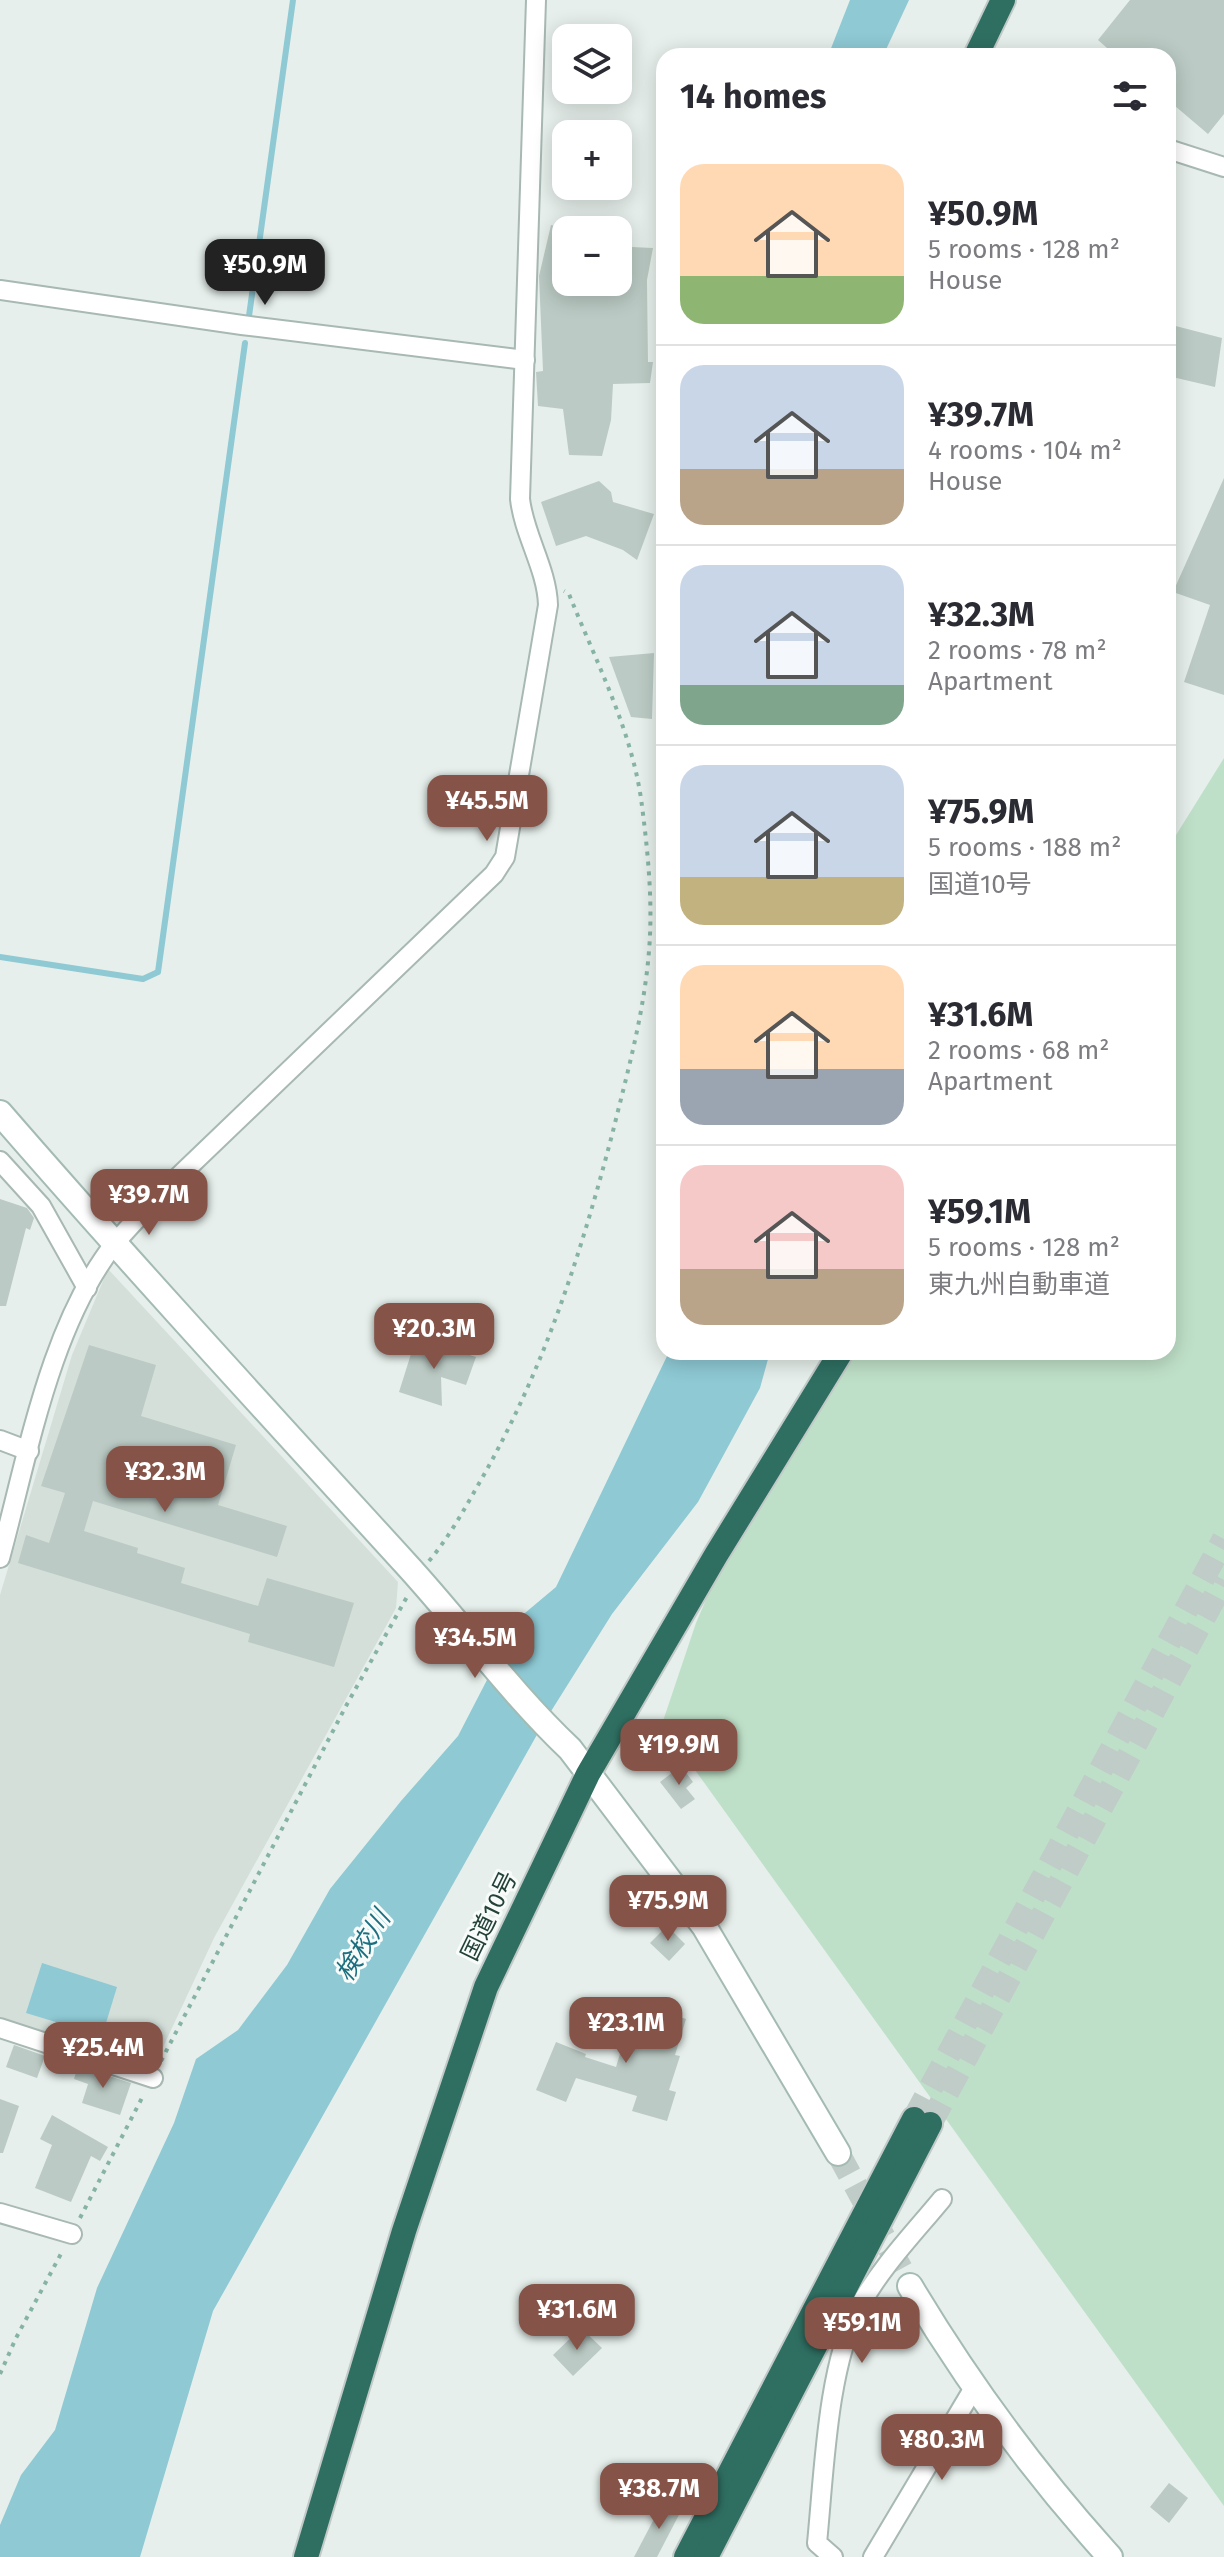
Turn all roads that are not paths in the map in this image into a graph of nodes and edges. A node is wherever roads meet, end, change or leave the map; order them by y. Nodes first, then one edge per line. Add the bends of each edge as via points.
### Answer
1 (536, 0) edge
2 (1003, 0) edge
3 (980, 48) edge
4 (1176, 152) edge
5 (1224, 167) edge
6 (0, 290) edge
7 (525, 360) junction
8 (0, 1113) edge
9 (0, 1161) edge
10 (114, 1244) junction
11 (87, 1288) junction
12 (836, 1360) edge
13 (0, 1440) edge
14 (29, 1451) junction
15 (0, 1558) edge
16 (588, 1774) junction
17 (0, 2028) edge
18 (153, 2078) road end
19 (838, 2153) tunnel mouth
20 (942, 2199) dead end
21 (0, 2213) edge
22 (72, 2234) road end
23 (910, 2286) tunnel mouth
24 (975, 2386) junction
25 (306, 2557) edge
26 (686, 2557) edge
27 (706, 2557) edge
28 (833, 2557) edge
29 (873, 2557) edge
30 (1110, 2557) edge

1 - 7 street
2 - 3 highway
4 - 5 street
6 - 7 street
7 - 10 street via 520,499 548,605 505,857 494,874
8 - 10 main road
9 - 11 street via 41,1206
10 - 11 street
10 - 16 main road via 417,1576
11 - 14 street via 66,1333
12 - 16 highway, 国道10号
13 - 14 street
14 - 15 street
16 - 19 main road via 704,1926
16 - 25 highway, 国道10号 via 486,1987 404,2231
17 - 18 street
20 - 28 street via 858,2308 835,2379 817,2543
21 - 22 street
23 - 24 main road
24 - 29 street
24 - 30 main road via 1007,2436
26 - 27 highway via 922,2121

